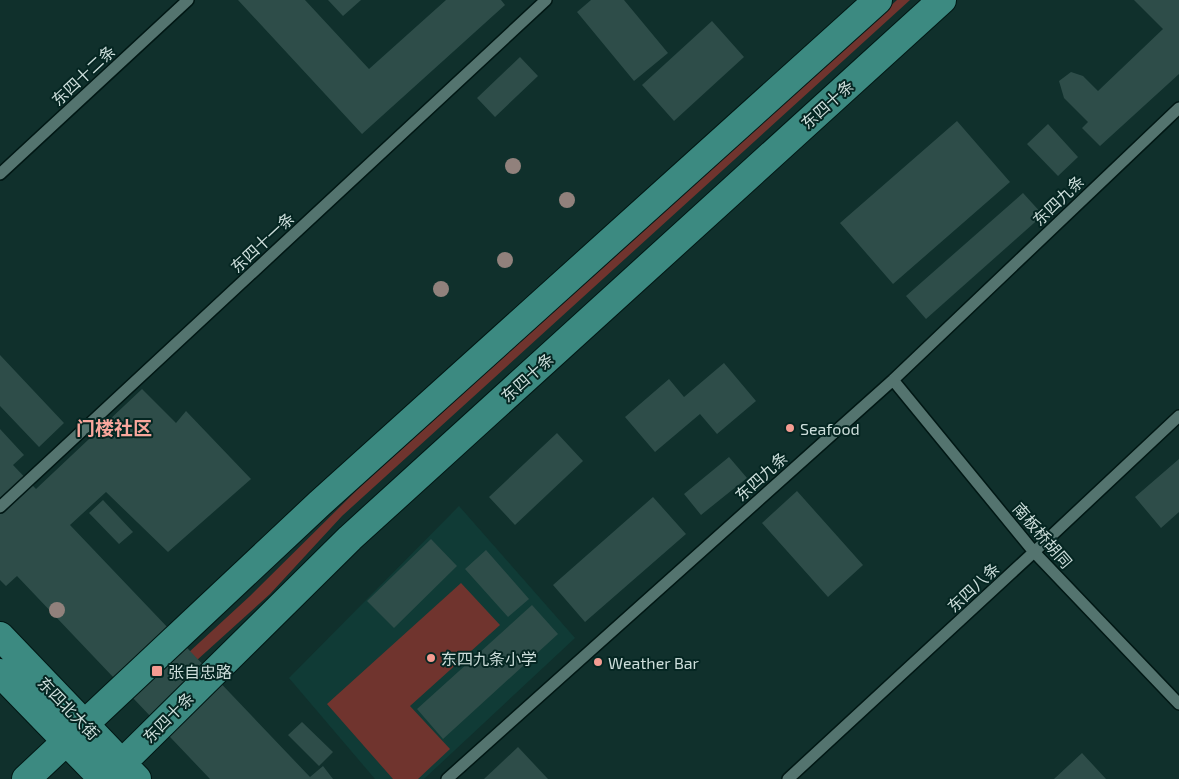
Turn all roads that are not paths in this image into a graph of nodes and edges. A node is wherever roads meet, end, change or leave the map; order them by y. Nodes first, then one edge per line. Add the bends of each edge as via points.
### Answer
1 (188, 0) edge
2 (546, 0) edge
3 (878, 0) edge
4 (942, 0) edge
5 (1179, 108) edge
6 (0, 174) edge
7 (892, 380) junction
8 (1179, 416) edge
9 (0, 508) edge
10 (1034, 552) junction
11 (0, 636) edge
12 (0, 673) edge
13 (1179, 704) edge
14 (76, 733) junction
15 (117, 775) edge
16 (26, 779) edge
17 (447, 779) edge
18 (788, 779) edge

1 - 6 lane, 东四十二条
2 - 9 lane, 东四十一条
3 - 14 main road via 319,504
4 - 15 main road, 东四十条 via 350,538
5 - 7 lane, 东四九条
7 - 10 lane, 南板桥胡同
7 - 17 lane, 东四九条
8 - 10 lane, 东四八条
10 - 13 lane, 南板桥胡同
10 - 18 lane, 东四八条
11 - 14 main road, 东四北大街
12 - 14 main road, 东四北大街
14 - 15 main road, 东四北大街
14 - 16 main road

